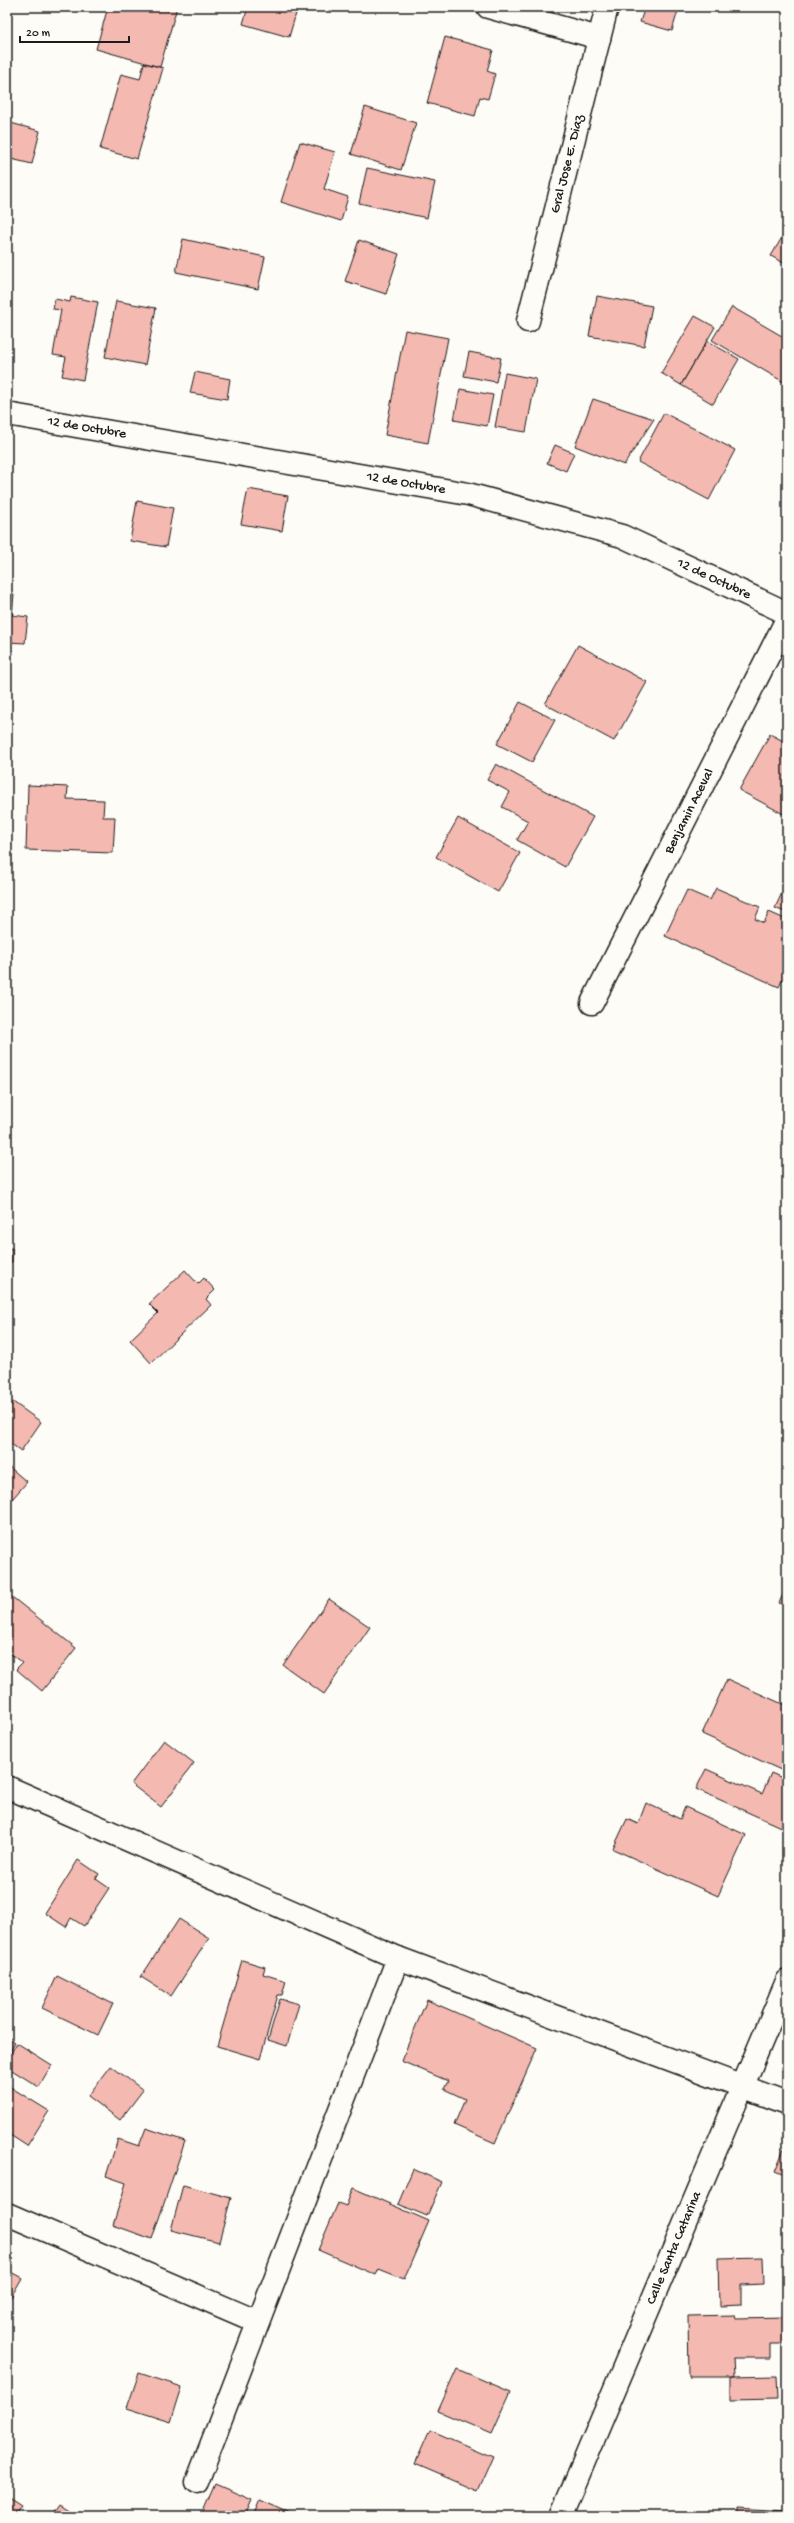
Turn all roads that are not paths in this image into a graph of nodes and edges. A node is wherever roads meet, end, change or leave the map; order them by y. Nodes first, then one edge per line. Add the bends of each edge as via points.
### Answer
1 (488, 7) edge
2 (607, 7) edge
3 (599, 38) junction
4 (528, 322) dead end
5 (7, 414) edge
6 (787, 613) edge
7 (787, 619) edge
8 (592, 1003) dead end
9 (7, 1787) edge
10 (398, 1958) junction
11 (787, 1981) edge
12 (742, 2085) junction
13 (787, 2103) edge
14 (7, 2214) edge
15 (258, 2322) junction
16 (197, 2482) dead end
17 (561, 2516) edge

1 - 3 street
2 - 3 street, Gral Jose E. Diaz
3 - 4 street, Gral Jose E. Diaz
5 - 6 street, 12 de Octubre via 468,494 622,536
7 - 8 street, Benjamin Aceval
9 - 10 street
10 - 12 street
10 - 15 street
11 - 12 street, Calle Santa Catarina
12 - 13 street
12 - 17 street, Calle Santa Catarina
14 - 15 street
15 - 16 street

